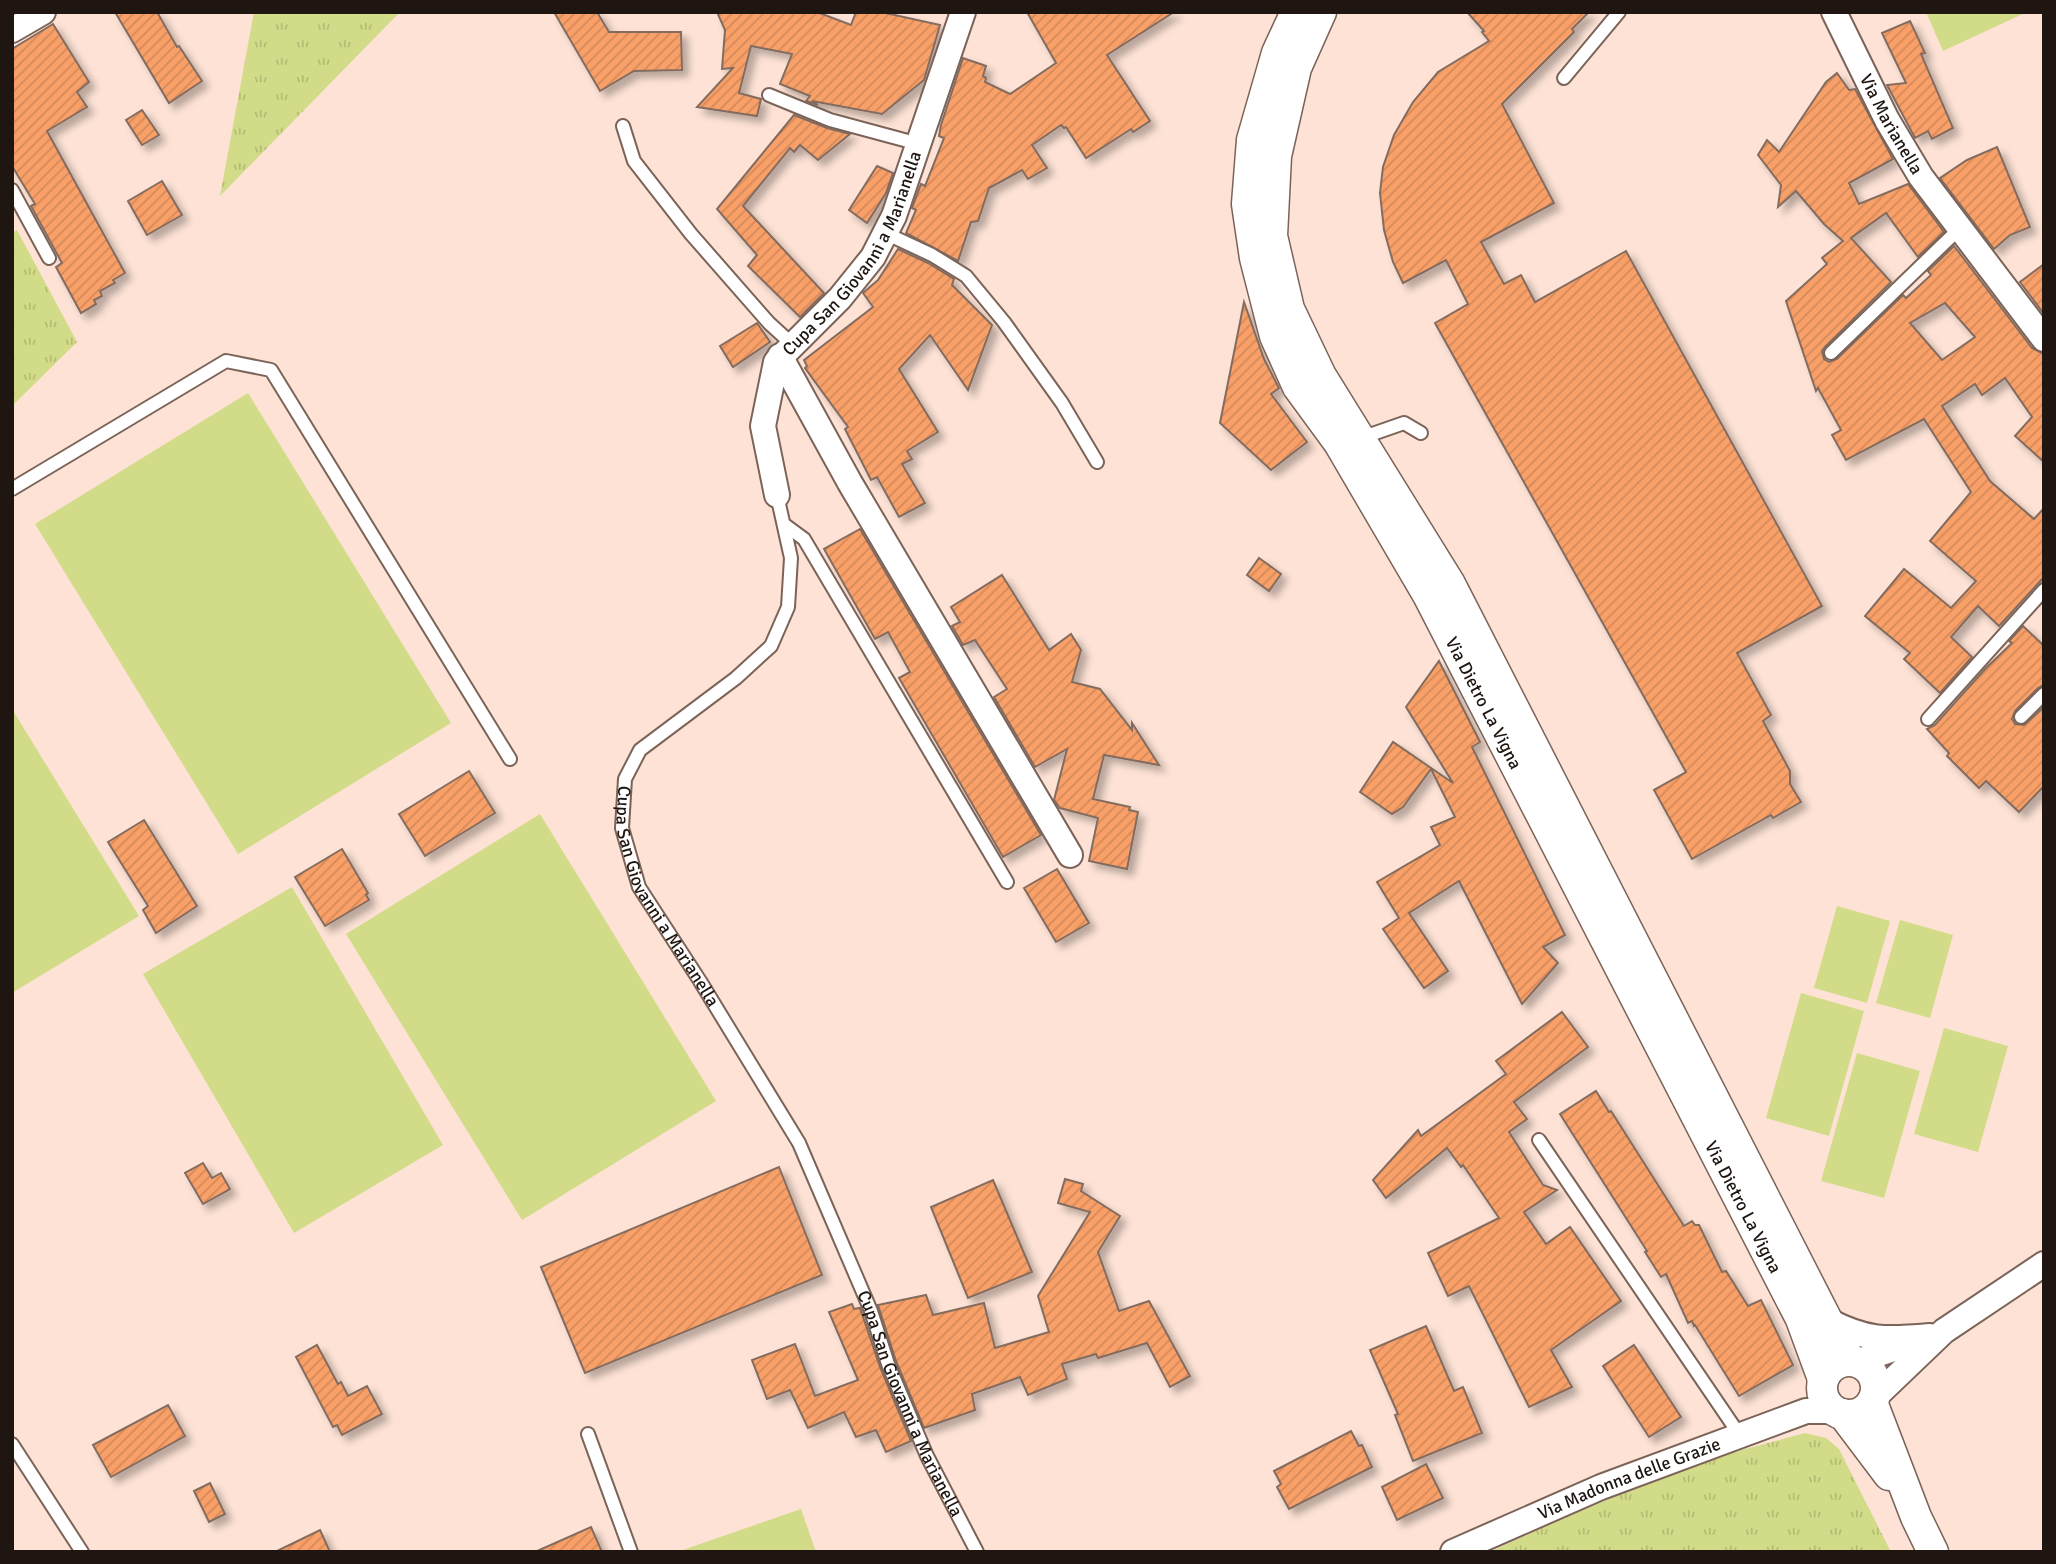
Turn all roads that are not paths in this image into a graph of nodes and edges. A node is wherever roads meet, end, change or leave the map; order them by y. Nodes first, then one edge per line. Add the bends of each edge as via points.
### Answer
1 (43, 12) edge
2 (964, 12) edge
3 (1296, 12) edge
4 (1321, 12) edge
5 (1619, 12) edge
6 (1834, 12) edge
7 (12, 30) edge
8 (1564, 79) dead end
9 (769, 95) dead end
10 (623, 126) dead end
11 (919, 144) junction
12 (12, 190) edge
13 (1959, 229) junction
14 (885, 233) junction
15 (49, 258) dead end
16 (2044, 340) edge
17 (787, 350) junction
18 (1831, 353) dead end
19 (1421, 433) dead end
20 (1361, 438) junction
21 (1097, 462) dead end
22 (12, 489) edge
23 (777, 495) joint
24 (785, 525) junction
25 (2044, 590) edge
26 (2044, 694) edge
27 (2021, 718) dead end
28 (1928, 719) dead end
29 (510, 759) dead end
30 (1070, 855) dead end
31 (1007, 882) dead end
32 (1539, 1140) dead end
33 (2044, 1264) edge
34 (1827, 1320) junction
35 (1937, 1333) junction
36 (1853, 1361) junction
37 (1873, 1400) junction
38 (1826, 1401) junction
39 (588, 1434) dead end
40 (1741, 1437) junction
41 (12, 1444) edge
42 (1916, 1517) junction
43 (82, 1552) edge
44 (631, 1552) edge
45 (977, 1552) edge
46 (1453, 1552) edge
47 (1933, 1552) edge

1 - 7 street
2 - 11 street, Cupa San Giovanni a Marianella
3 - 38 street, Via Dietro La Vigna via 1277,53 1252,140 1247,204 1275,336 1298,387 1339,443 1428,595 1801,1319
4 - 20 street, Via Dietro La Vigna via 1296,68 1276,156 1272,236 1289,309 1321,376
5 - 8 lane
6 - 13 street, Via Marianella via 1887,120
9 - 11 lane via 830,120
10 - 17 lane via 634,161
11 - 14 street, Cupa San Giovanni a Marianella
12 - 15 lane
13 - 16 street, Via Marianella
13 - 18 lane
14 - 17 street, Cupa San Giovanni a Marianella via 848,288
14 - 21 lane via 965,276 1048,383
17 - 23 street, Cupa San Giovanni a Marianella via 776,362 763,426
17 - 30 street via 850,483
19 - 20 lane via 1404,423
20 - 34 street, Via Dietro La Vigna via 1456,595
22 - 29 lane via 226,361 271,370
23 - 24 lane, Cupa San Giovanni a Marianella
24 - 31 lane via 804,539
24 - 45 lane, Cupa San Giovanni a Marianella via 791,558 788,607 771,646 640,750 625,779 622,828 639,887 799,1143 927,1456
25 - 28 lane
26 - 27 lane
32 - 40 lane
33 - 35 street
34 - 35 street via 1871,1338
34 - 36 street, Via Dietro La Vigna
35 - 36 street
35 - 37 street
36 - 37 street via 1873,1374
36 - 38 street via 1833,1366
37 - 38 street via 1862,1412
37 - 42 street
38 - 40 street, Via Madonna delle Grazie
38 - 42 street, Via Dietro La Vigna via 1878,1459
39 - 44 lane
40 - 46 street, Via Madonna delle Grazie via 1601,1487
41 - 43 lane
42 - 47 street

